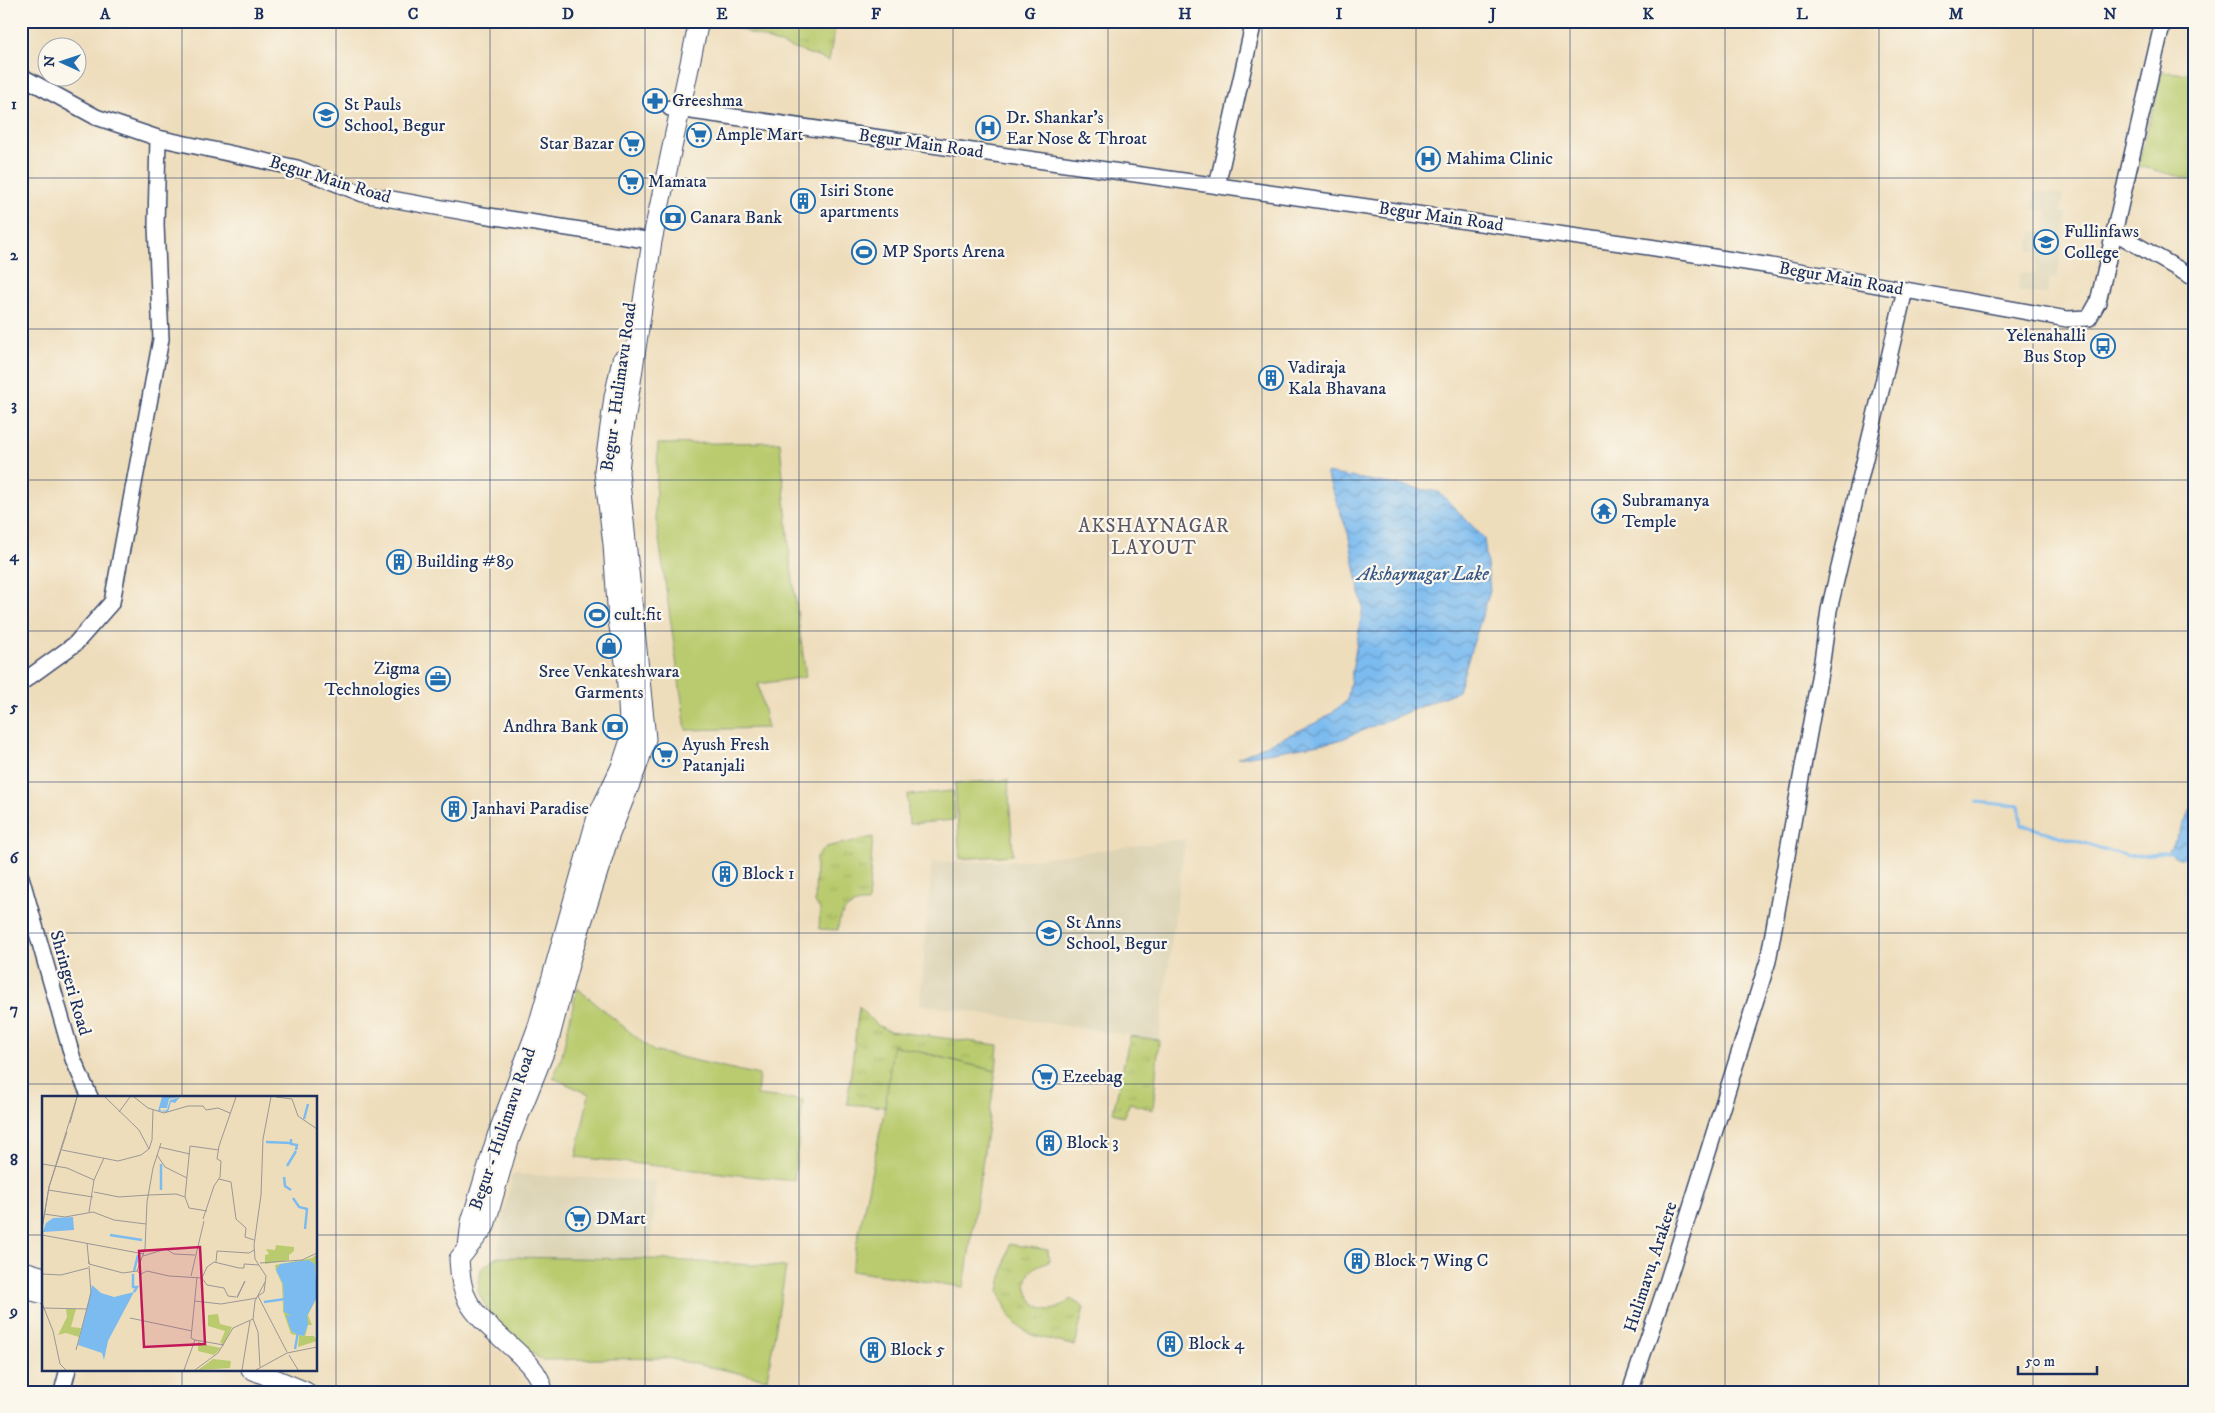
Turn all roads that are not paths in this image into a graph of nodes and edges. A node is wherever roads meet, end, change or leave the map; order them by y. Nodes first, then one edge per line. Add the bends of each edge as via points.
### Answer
1 (688, 21) edge
2 (699, 21) edge
3 (1254, 21) edge
4 (2163, 21) edge
5 (21, 76) edge
6 (676, 109) junction
7 (158, 138) junction
8 (1217, 186) junction
9 (2114, 232) junction
10 (646, 240) junction
11 (2194, 278) edge
12 (1905, 290) junction
13 (21, 683) edge
14 (21, 877) edge
15 (90, 1096) edge
16 (21, 1270) edge
17 (42, 1276) edge
18 (21, 1288) edge
19 (42, 1293) edge
20 (68, 1370) edge
21 (253, 1370) edge
22 (62, 1392) edge
23 (306, 1392) edge
24 (542, 1392) edge
25 (1630, 1392) edge

1 - 6 main road, Begur - Hulimavu Road
2 - 6 main road
3 - 8 street
4 - 9 street
5 - 7 street, Begur Main Road via 96,117
6 - 8 street, Begur Main Road
6 - 10 main road, Begur - Hulimavu Road
6 - 10 main road, Begur - Hulimavu Road via 665,181
7 - 10 street, Begur Main Road via 296,168 363,194
7 - 13 street via 156,225 161,339 112,602 75,644
8 - 12 street, Begur Main Road via 1649,247
9 - 11 street
9 - 12 street, Begur Main Road via 2098,302 2092,314 2085,319 2067,319
10 - 24 main road, Begur - Hulimavu Road via 619,472 646,739 610,834 549,1040 510,1138 485,1226 460,1259 463,1291 468,1302 486,1324 537,1372
12 - 25 street, Hulimavu, Arakere via 1829,610 1768,961
14 - 15 street, Shringeri Road via 72,1059
16 - 17 main road
18 - 19 main road
20 - 22 street
21 - 23 main road

